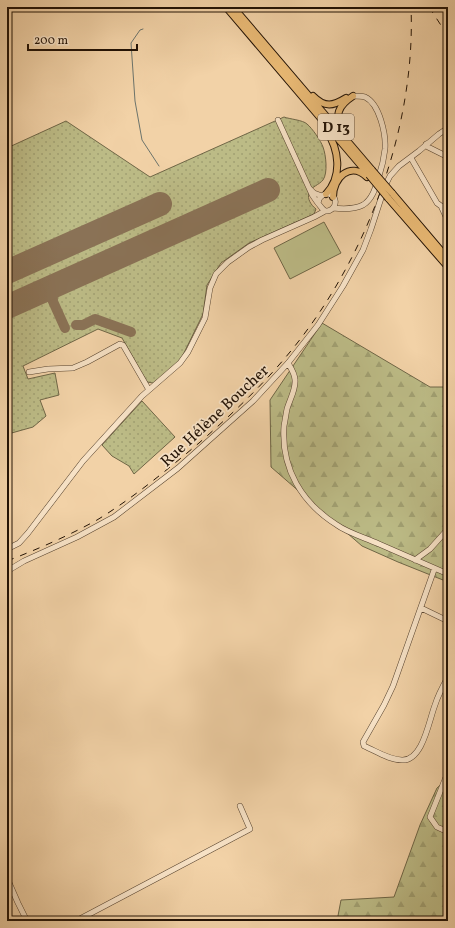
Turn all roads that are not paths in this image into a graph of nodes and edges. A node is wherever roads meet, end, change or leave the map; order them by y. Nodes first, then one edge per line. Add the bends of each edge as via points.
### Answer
1 (226, 7) edge
2 (233, 7) edge
3 (446, 7) edge
4 (448, 15) edge
5 (300, 85) junction
6 (353, 96) junction
7 (316, 113) junction
8 (278, 120) dead end
9 (448, 128) edge
10 (426, 144) junction
11 (448, 157) edge
12 (410, 158) junction
13 (366, 162) junction
14 (369, 174) junction
15 (308, 188) junction
16 (324, 195) junction
17 (390, 196) junction
18 (334, 200) junction
19 (319, 205) junction
20 (441, 206) junction
21 (448, 207) edge
22 (333, 208) junction
23 (346, 208) junction
24 (325, 211) junction
25 (317, 215) junction
26 (448, 220) edge
27 (448, 258) edge
28 (448, 267) edge
29 (288, 363) junction
30 (29, 372) dead end
31 (149, 390) junction
32 (448, 529) edge
33 (7, 549) edge
34 (415, 560) junction
35 (8, 568) edge
36 (434, 568) junction
37 (448, 574) edge
38 (7, 580) edge
39 (421, 608) junction
40 (448, 621) edge
41 (448, 677) edge
42 (448, 772) edge
43 (240, 806) dead end
44 (448, 832) edge
45 (7, 878) edge
46 (9, 889) edge
47 (27, 921) edge
48 (76, 921) edge

1 - 7 main road, D 13
2 - 5 main road, D 13
3 - 4 street
5 - 6 main road via 325,104 334,104
5 - 13 main road, D 13
6 - 13 main road via 342,104 339,110 339,124
6 - 23 street via 364,97 373,104 380,116 385,149 373,194 362,205
7 - 14 main road, D 13
7 - 16 main road via 332,139 337,160 336,177
8 - 15 street
9 - 10 street, Rue Hélène Boucher
10 - 11 street
10 - 12 street, Rue Hélène Boucher
12 - 20 street
12 - 29 street, Rue Hélène Boucher via 390,176 356,263 318,326
13 - 14 main road, D 13
14 - 17 main road, D 13, bridge
14 - 18 main road via 350,170 339,177
15 - 16 street via 314,193
15 - 19 street
16 - 18 street via 331,195
16 - 19 street via 319,199
17 - 27 main road, D 13
17 - 28 main road, D 13
18 - 22 street
18 - 23 street
19 - 24 street
19 - 25 street
20 - 21 street
20 - 26 street
22 - 23 street
22 - 24 street
24 - 25 street
25 - 31 street via 249,247 216,274 208,293 205,318 188,352 177,366
29 - 34 street via 294,374 295,385 284,424 285,453 300,492 338,526
29 - 35 street, Rue Hélène Boucher via 253,401 178,468 114,517
30 - 31 street via 73,368 120,344 123,345
31 - 33 street via 83,461 28,533 19,543
32 - 34 street via 430,549
34 - 36 street
35 - 38 street
36 - 37 street
36 - 39 street
39 - 40 street
39 - 41 street via 393,686 363,742 364,746 403,761 415,754 420,749 434,706
42 - 44 street via 430,817 437,827
43 - 48 street via 250,829
45 - 46 street
46 - 47 street

